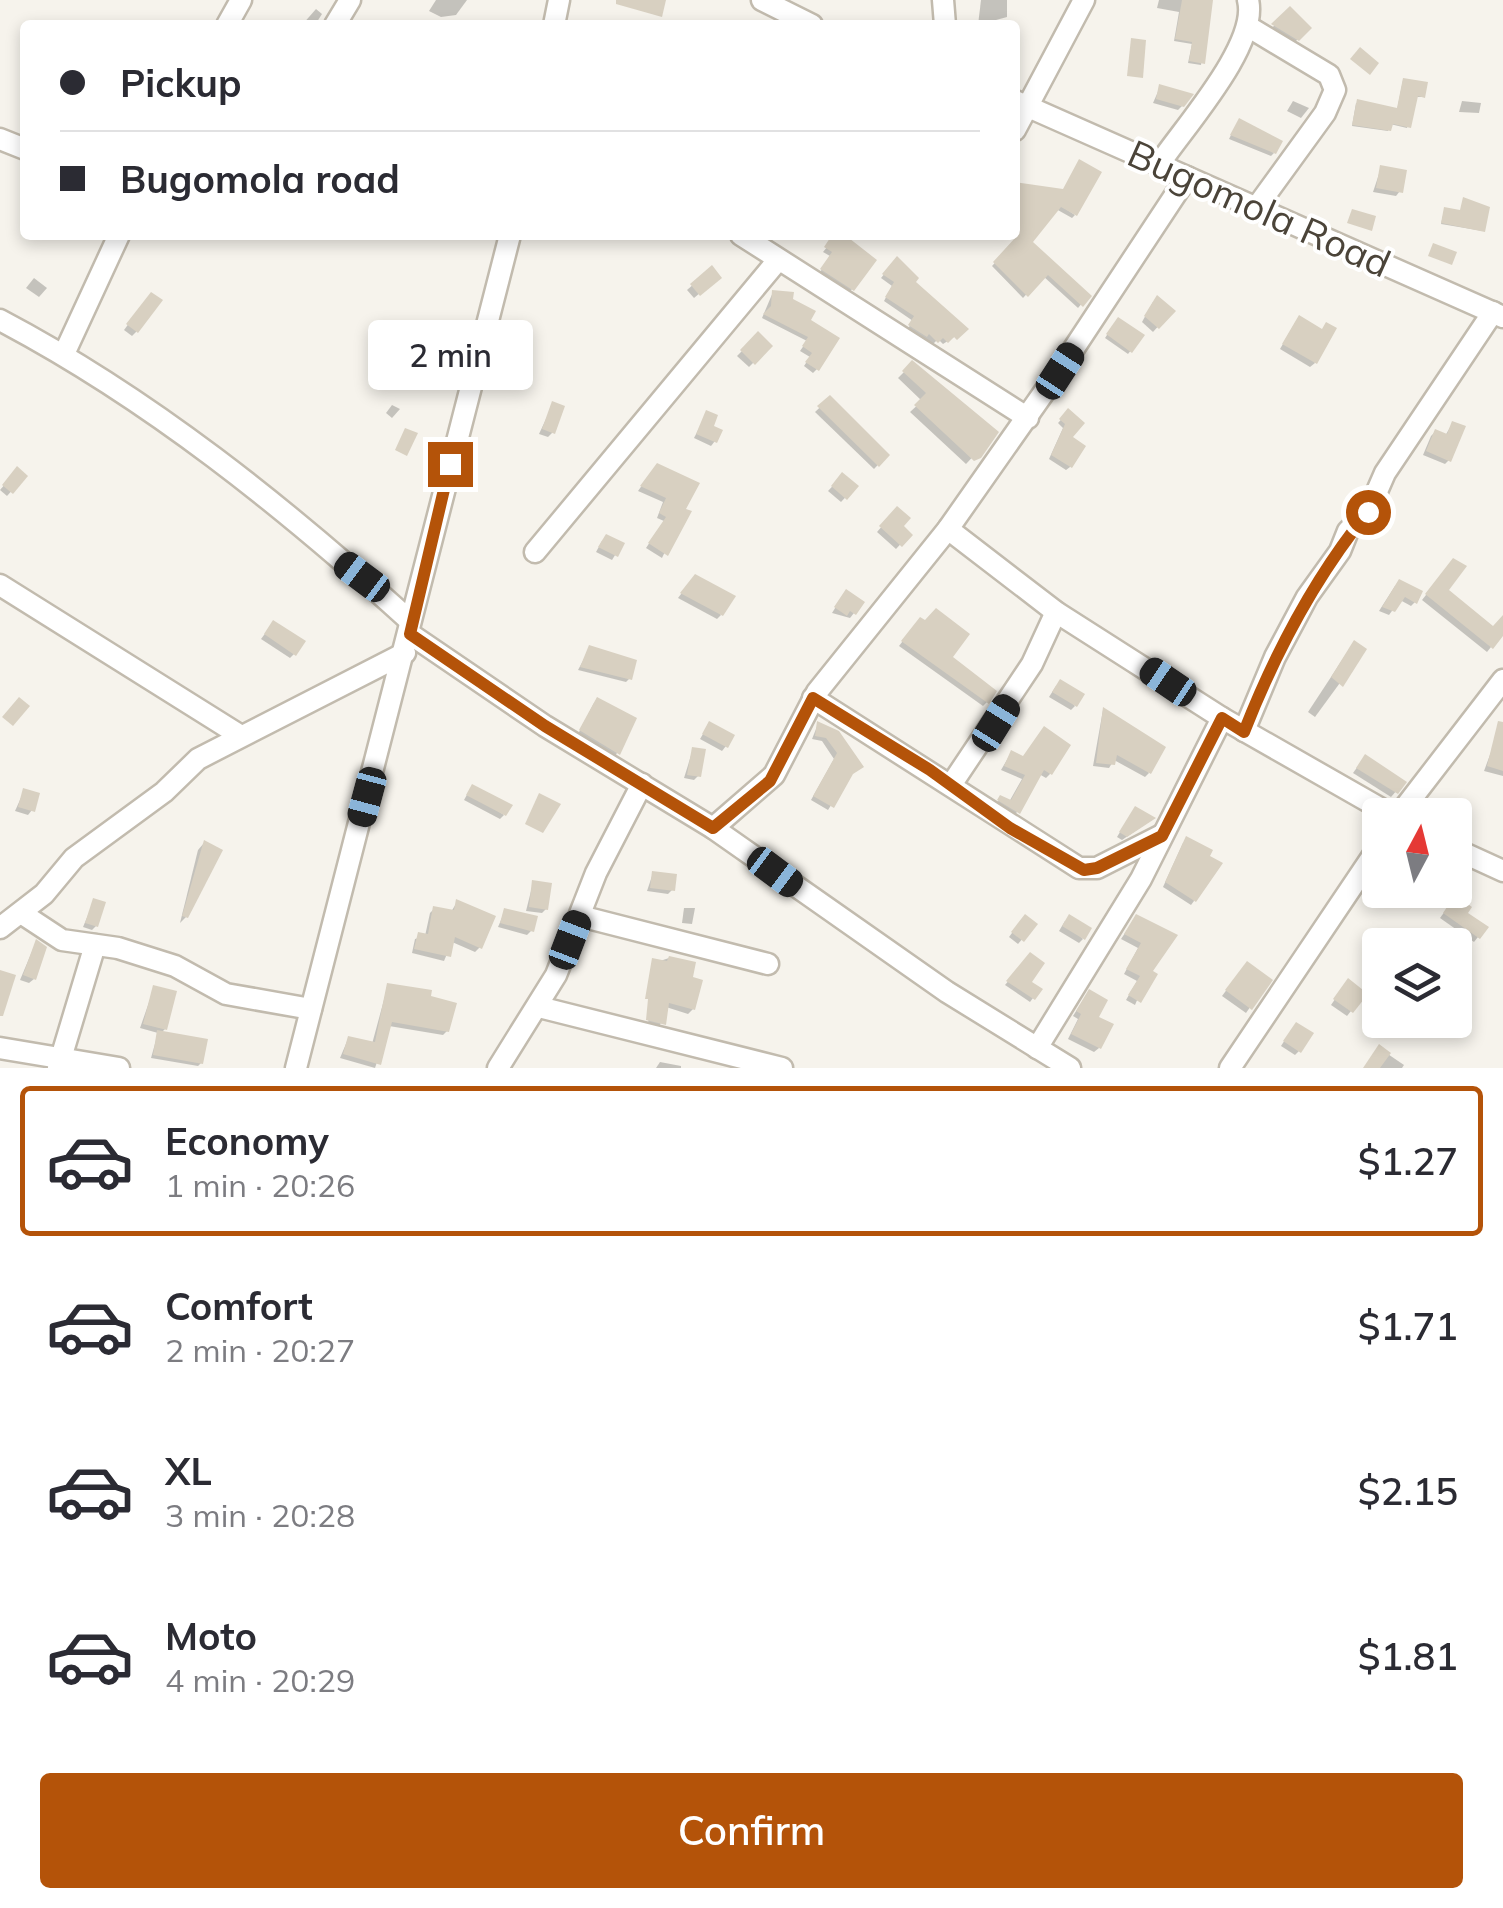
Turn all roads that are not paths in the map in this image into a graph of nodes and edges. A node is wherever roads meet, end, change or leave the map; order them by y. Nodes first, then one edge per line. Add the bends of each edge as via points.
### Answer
1 (762, 0) edge
2 (1084, 0) edge
3 (1248, 0) edge
4 (802, 20) edge
5 (1249, 27) junction
6 (1023, 104) edge
7 (1160, 163) junction
8 (1187, 177) junction
9 (1256, 208) junction
10 (117, 240) edge
11 (509, 240) edge
12 (748, 240) edge
13 (778, 260) junction
14 (1498, 314) edge
15 (0, 320) edge
16 (64, 354) junction
17 (1028, 418) junction
18 (948, 529) junction
19 (535, 552) dead end
20 (0, 585) edge
21 (1056, 612) junction
22 (408, 635) junction
23 (1503, 680) edge
24 (813, 698) junction
25 (1222, 718) junction
26 (1244, 732) junction
27 (241, 736) junction
28 (642, 784) junction
29 (951, 785) junction
30 (1365, 798) edge
31 (1409, 798) edge
32 (713, 828) junction
33 (1162, 836) junction
34 (1472, 856) edge
35 (1503, 871) edge
36 (1362, 872) edge
37 (21, 913) junction
38 (580, 916) junction
39 (0, 928) edge
40 (95, 945) junction
41 (768, 964) dead end
42 (538, 1007) junction
43 (310, 1009) junction
44 (0, 1048) edge
45 (1038, 1048) junction
46 (60, 1064) edge
47 (119, 1068) edge
48 (296, 1068) edge
49 (498, 1068) edge
50 (782, 1068) edge
51 (1070, 1068) edge
52 (1230, 1068) edge

1 - 4 street
2 - 6 street
3 - 5 street
5 - 7 street
5 - 9 street via 1330,75 1335,90
6 - 7 street, Bugomola Road
7 - 8 street, Bugomola Road
8 - 9 street, Bugomola Road
8 - 17 street
9 - 14 street, Bugomola Road
10 - 16 street
11 - 22 street
12 - 13 street
13 - 17 street
13 - 19 street
14 - 26 street via 1307,597
15 - 16 street
16 - 22 street via 170,423
17 - 18 street
18 - 21 street
18 - 24 street
20 - 27 street
21 - 25 street
21 - 29 street via 1032,664
22 - 27 street
22 - 28 street
22 - 43 street
23 - 31 street
24 - 29 street
24 - 32 street via 770,781
25 - 26 street
25 - 33 street
26 - 30 street
27 - 37 street via 198,760 99,837
28 - 32 street
28 - 38 street
29 - 33 street via 1079,868 1097,868
32 - 45 street via 837,918
33 - 45 street
34 - 35 street
36 - 52 street
37 - 39 street
37 - 40 street via 62,940
38 - 41 street
38 - 42 street
40 - 43 street via 175,966 226,994
40 - 46 street
42 - 49 street
42 - 50 street
43 - 48 street
44 - 46 street
45 - 51 street
46 - 47 street

